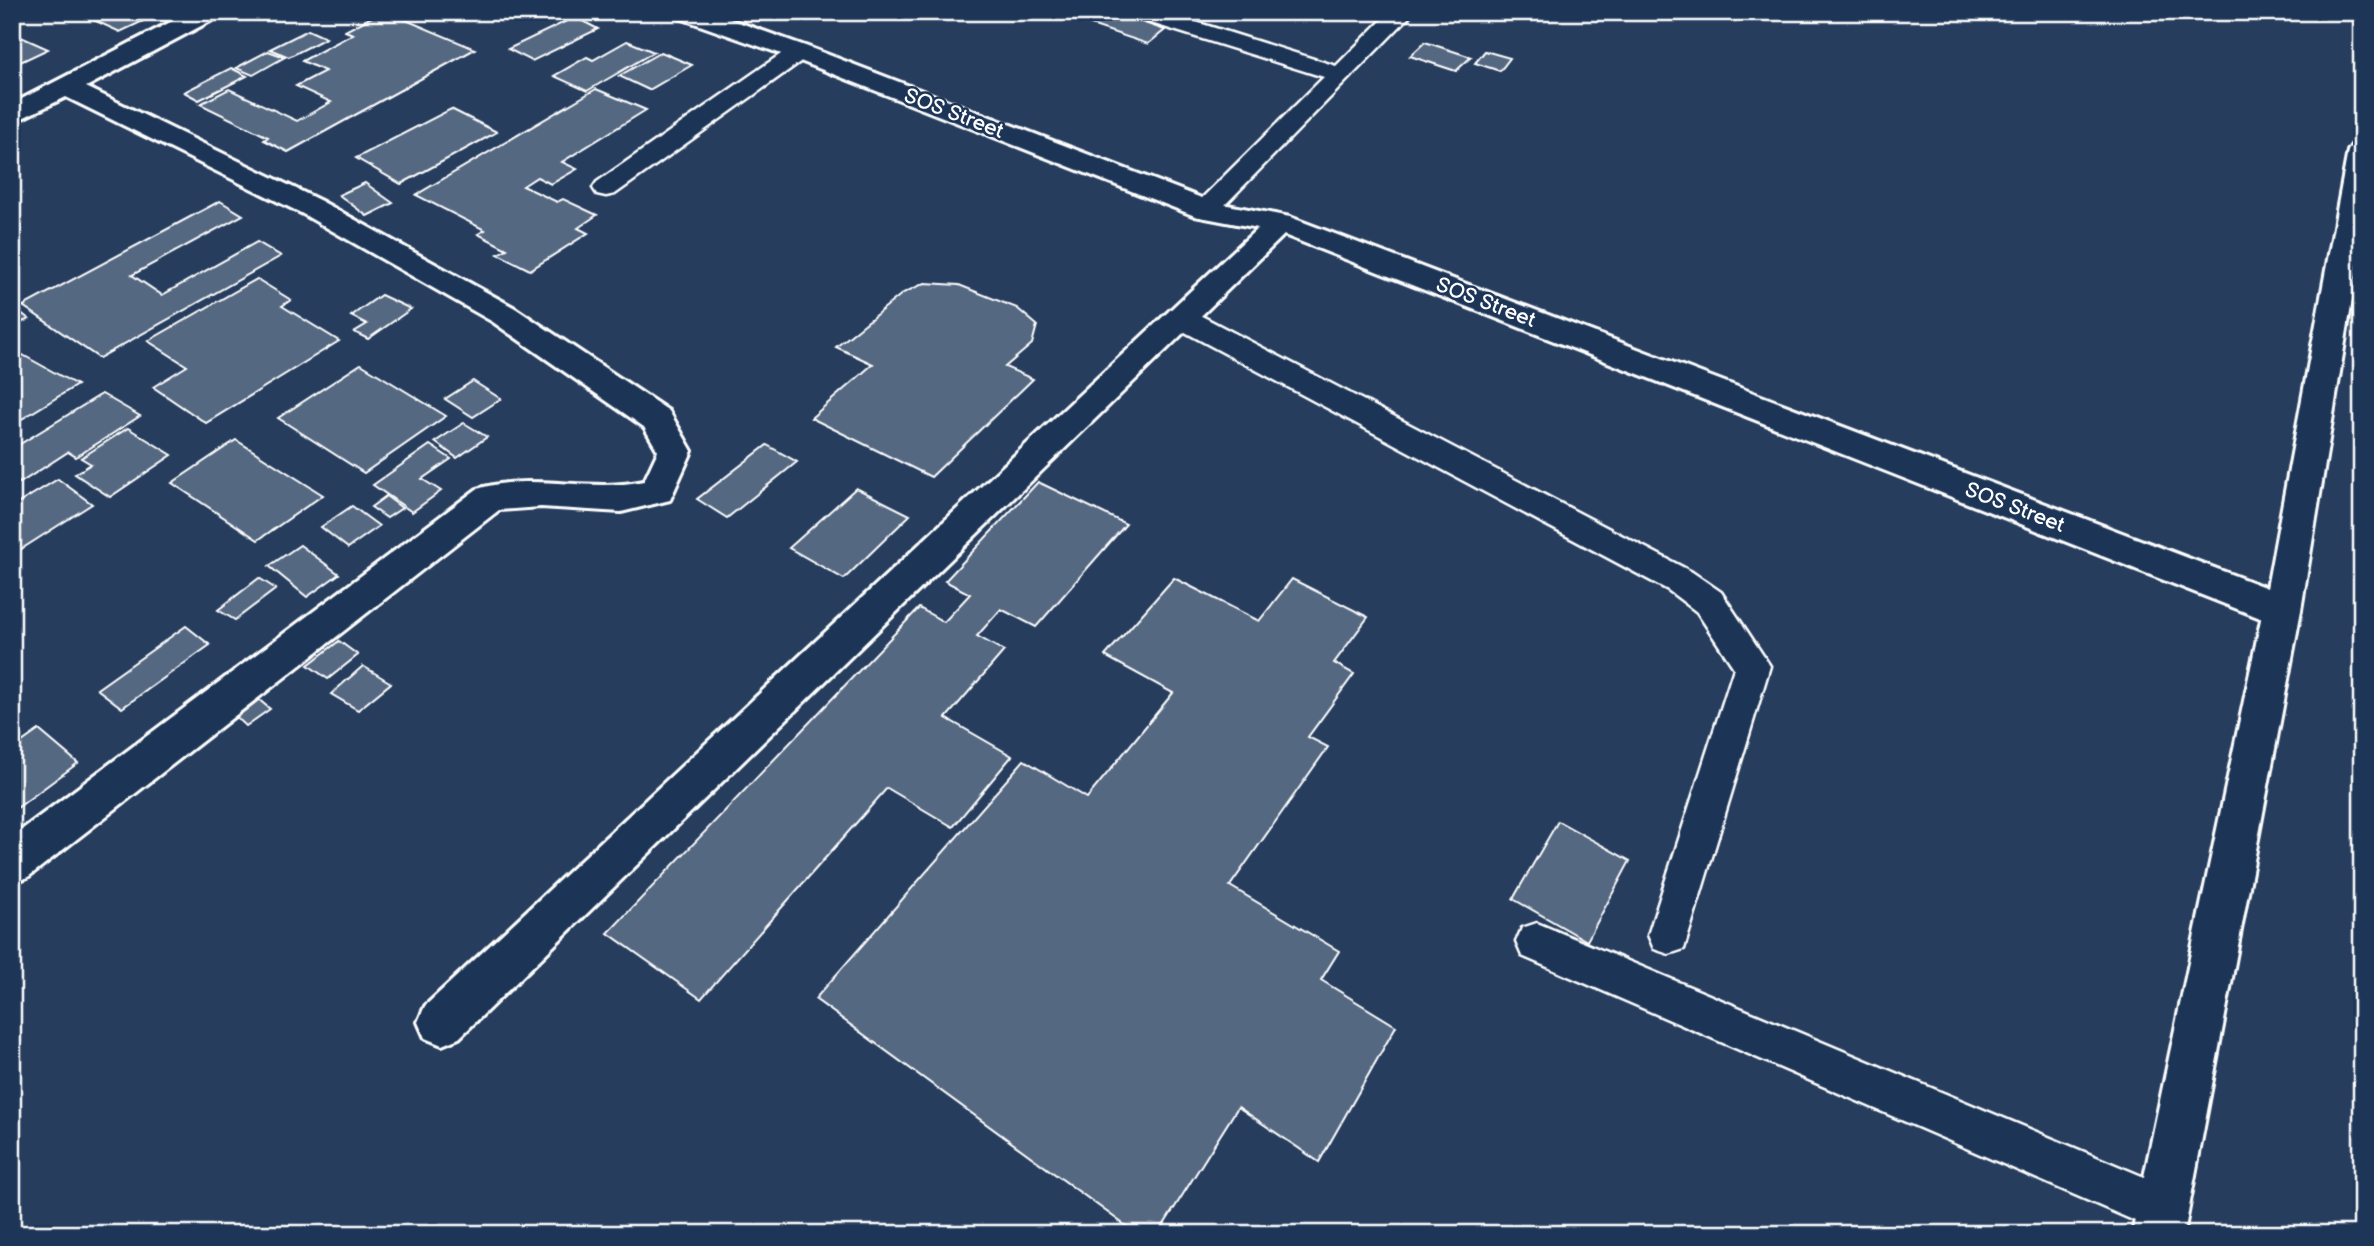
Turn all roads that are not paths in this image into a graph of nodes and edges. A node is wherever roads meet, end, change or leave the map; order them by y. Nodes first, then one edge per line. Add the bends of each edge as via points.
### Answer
1 (209, 12) edge
2 (686, 12) edge
3 (1140, 12) edge
4 (1403, 12) edge
5 (799, 52) junction
6 (1341, 75) junction
7 (66, 87) junction
8 (12, 115) edge
9 (2362, 151) edge
10 (606, 188) dead end
11 (1205, 210) junction
12 (1280, 223) junction
13 (1181, 317) junction
14 (2282, 610) junction
15 (12, 863) edge
16 (1669, 935) dead end
17 (1537, 942) dead end
18 (442, 1021) dead end
19 (2161, 1222) edge

1 - 7 street
2 - 5 street, SOS Street
3 - 6 lane
4 - 6 lane
5 - 10 lane
5 - 11 street, SOS Street
6 - 11 lane
7 - 8 street
7 - 15 street via 311,207 504,315 657,419 675,451 657,491 621,499 541,494 490,498
9 - 14 street
11 - 12 street, SOS Street
12 - 13 street
12 - 14 street, SOS Street
13 - 16 lane via 1680,581 1709,602 1752,666
13 - 18 street
14 - 19 street
17 - 19 lane

